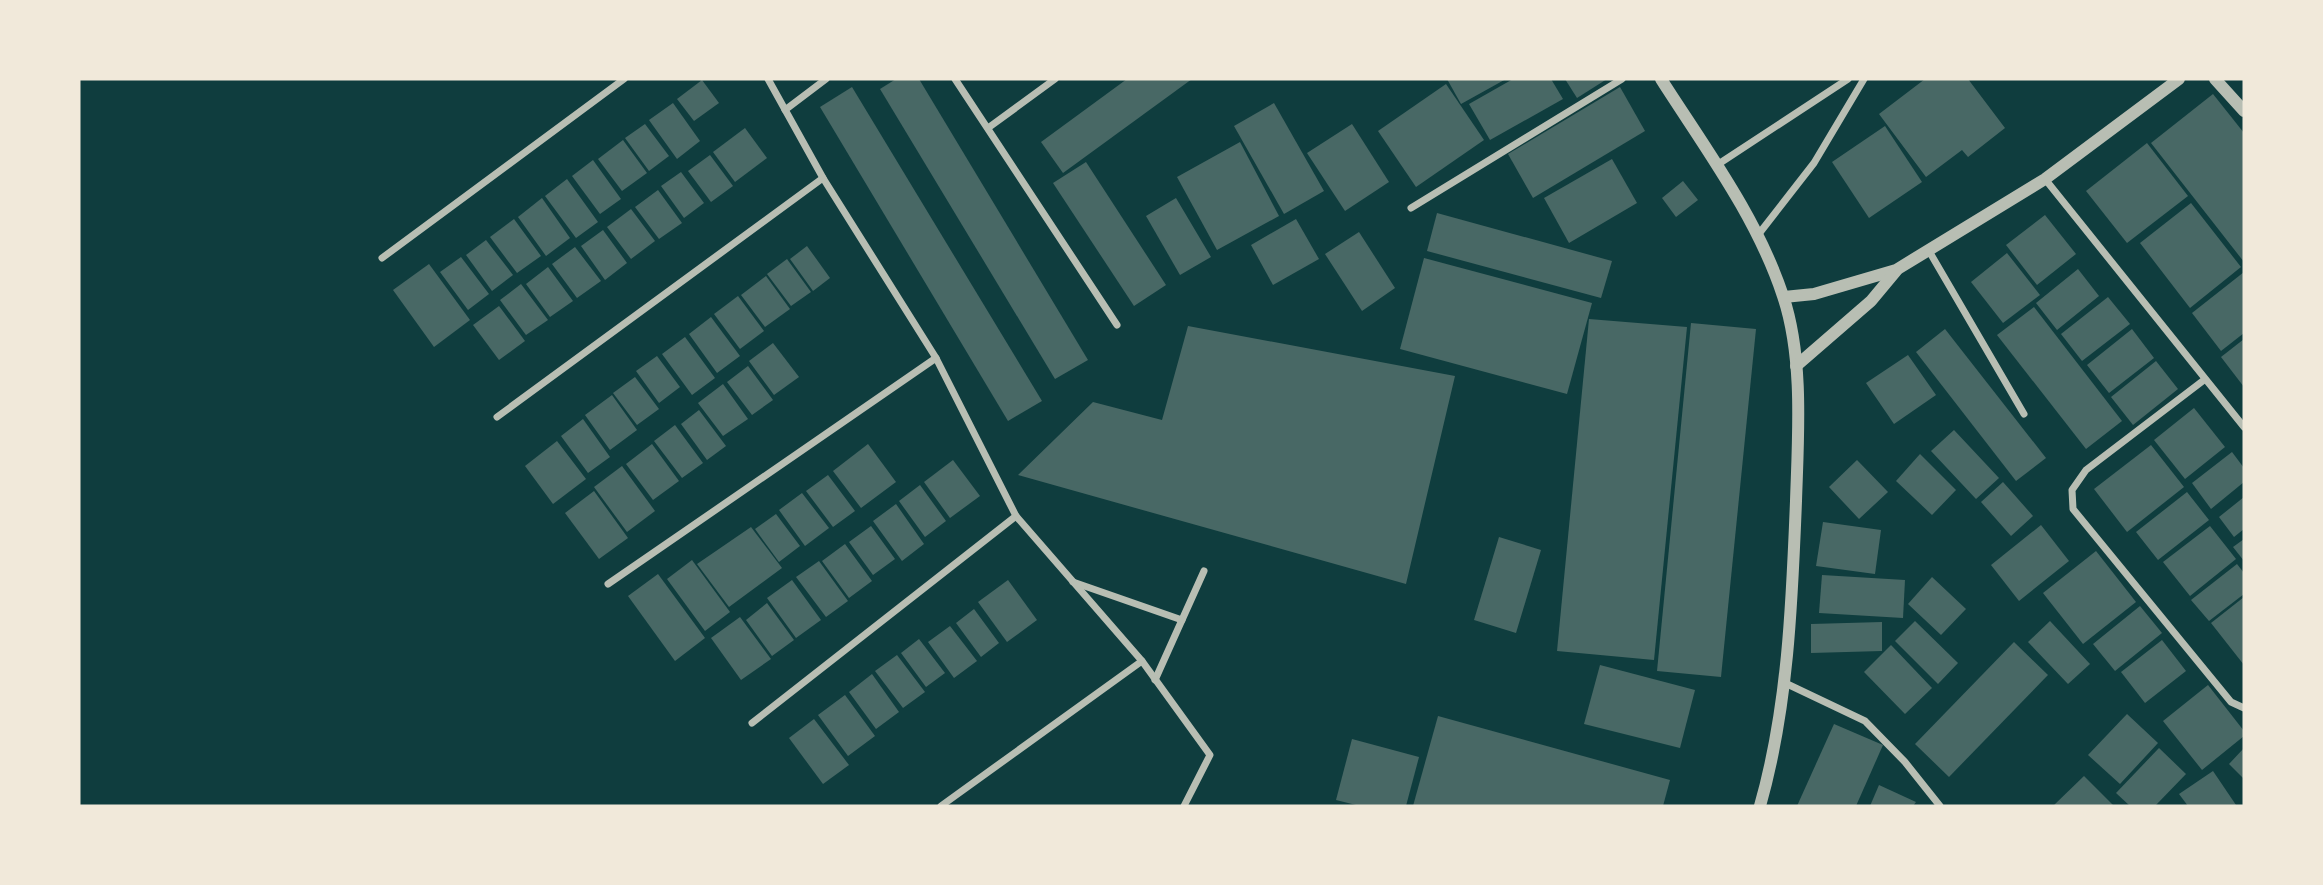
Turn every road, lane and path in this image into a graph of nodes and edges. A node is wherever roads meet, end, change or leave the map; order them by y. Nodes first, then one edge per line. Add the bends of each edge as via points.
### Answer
1 (624, 79) edge
2 (768, 79) edge
3 (827, 79) edge
4 (955, 79) edge
5 (1055, 79) edge
6 (1622, 79) edge
7 (1661, 79) edge
8 (1848, 79) edge
9 (1864, 79) edge
10 (2179, 79) edge
11 (2215, 79) edge
12 (785, 110) junction
13 (2244, 111) edge
14 (988, 128) junction
15 (1716, 166) junction
16 (823, 178) junction
17 (2045, 179) junction
18 (1411, 208) dead end
19 (1758, 235) junction
20 (1929, 251) junction
21 (382, 258) dead end
22 (1896, 271) junction
23 (1784, 297) junction
24 (1116, 325) dead end
25 (936, 358) junction
26 (1796, 366) junction
27 (2204, 380) junction
28 (2024, 414) dead end
29 (498, 417) dead end
30 (2244, 427) edge
31 (1016, 516) junction
32 (1204, 571) dead end
33 (1073, 582) junction
34 (608, 584) dead end
35 (1182, 620) junction
36 (1142, 661) junction
37 (1155, 680) junction
38 (1783, 682) junction
39 (2244, 708) edge
40 (752, 723) dead end
41 (941, 806) edge
42 (1184, 806) edge
43 (1759, 806) edge
44 (1940, 806) edge

1 - 21 street
2 - 12 street
3 - 12 street
4 - 14 street
5 - 14 street
6 - 18 street
7 - 15 street
8 - 15 street
9 - 19 street via 1814,163
10 - 17 street
11 - 13 street
12 - 16 street
14 - 24 street
15 - 19 street
16 - 25 street
16 - 29 street
17 - 20 street
17 - 27 street
19 - 23 street
20 - 22 street
20 - 28 street
22 - 23 street via 1814,294
22 - 26 street via 1871,301
23 - 26 street
25 - 31 street
25 - 34 street
26 - 38 street via 1800,428 1793,589
27 - 30 street
27 - 39 street via 2086,470 2072,490 2073,509 2231,702
31 - 33 street
31 - 40 street
32 - 35 street
33 - 35 street
33 - 36 street
35 - 37 street
36 - 37 street
36 - 41 street
37 - 42 street via 1210,755
38 - 43 street via 1770,769
38 - 44 street via 1865,721

